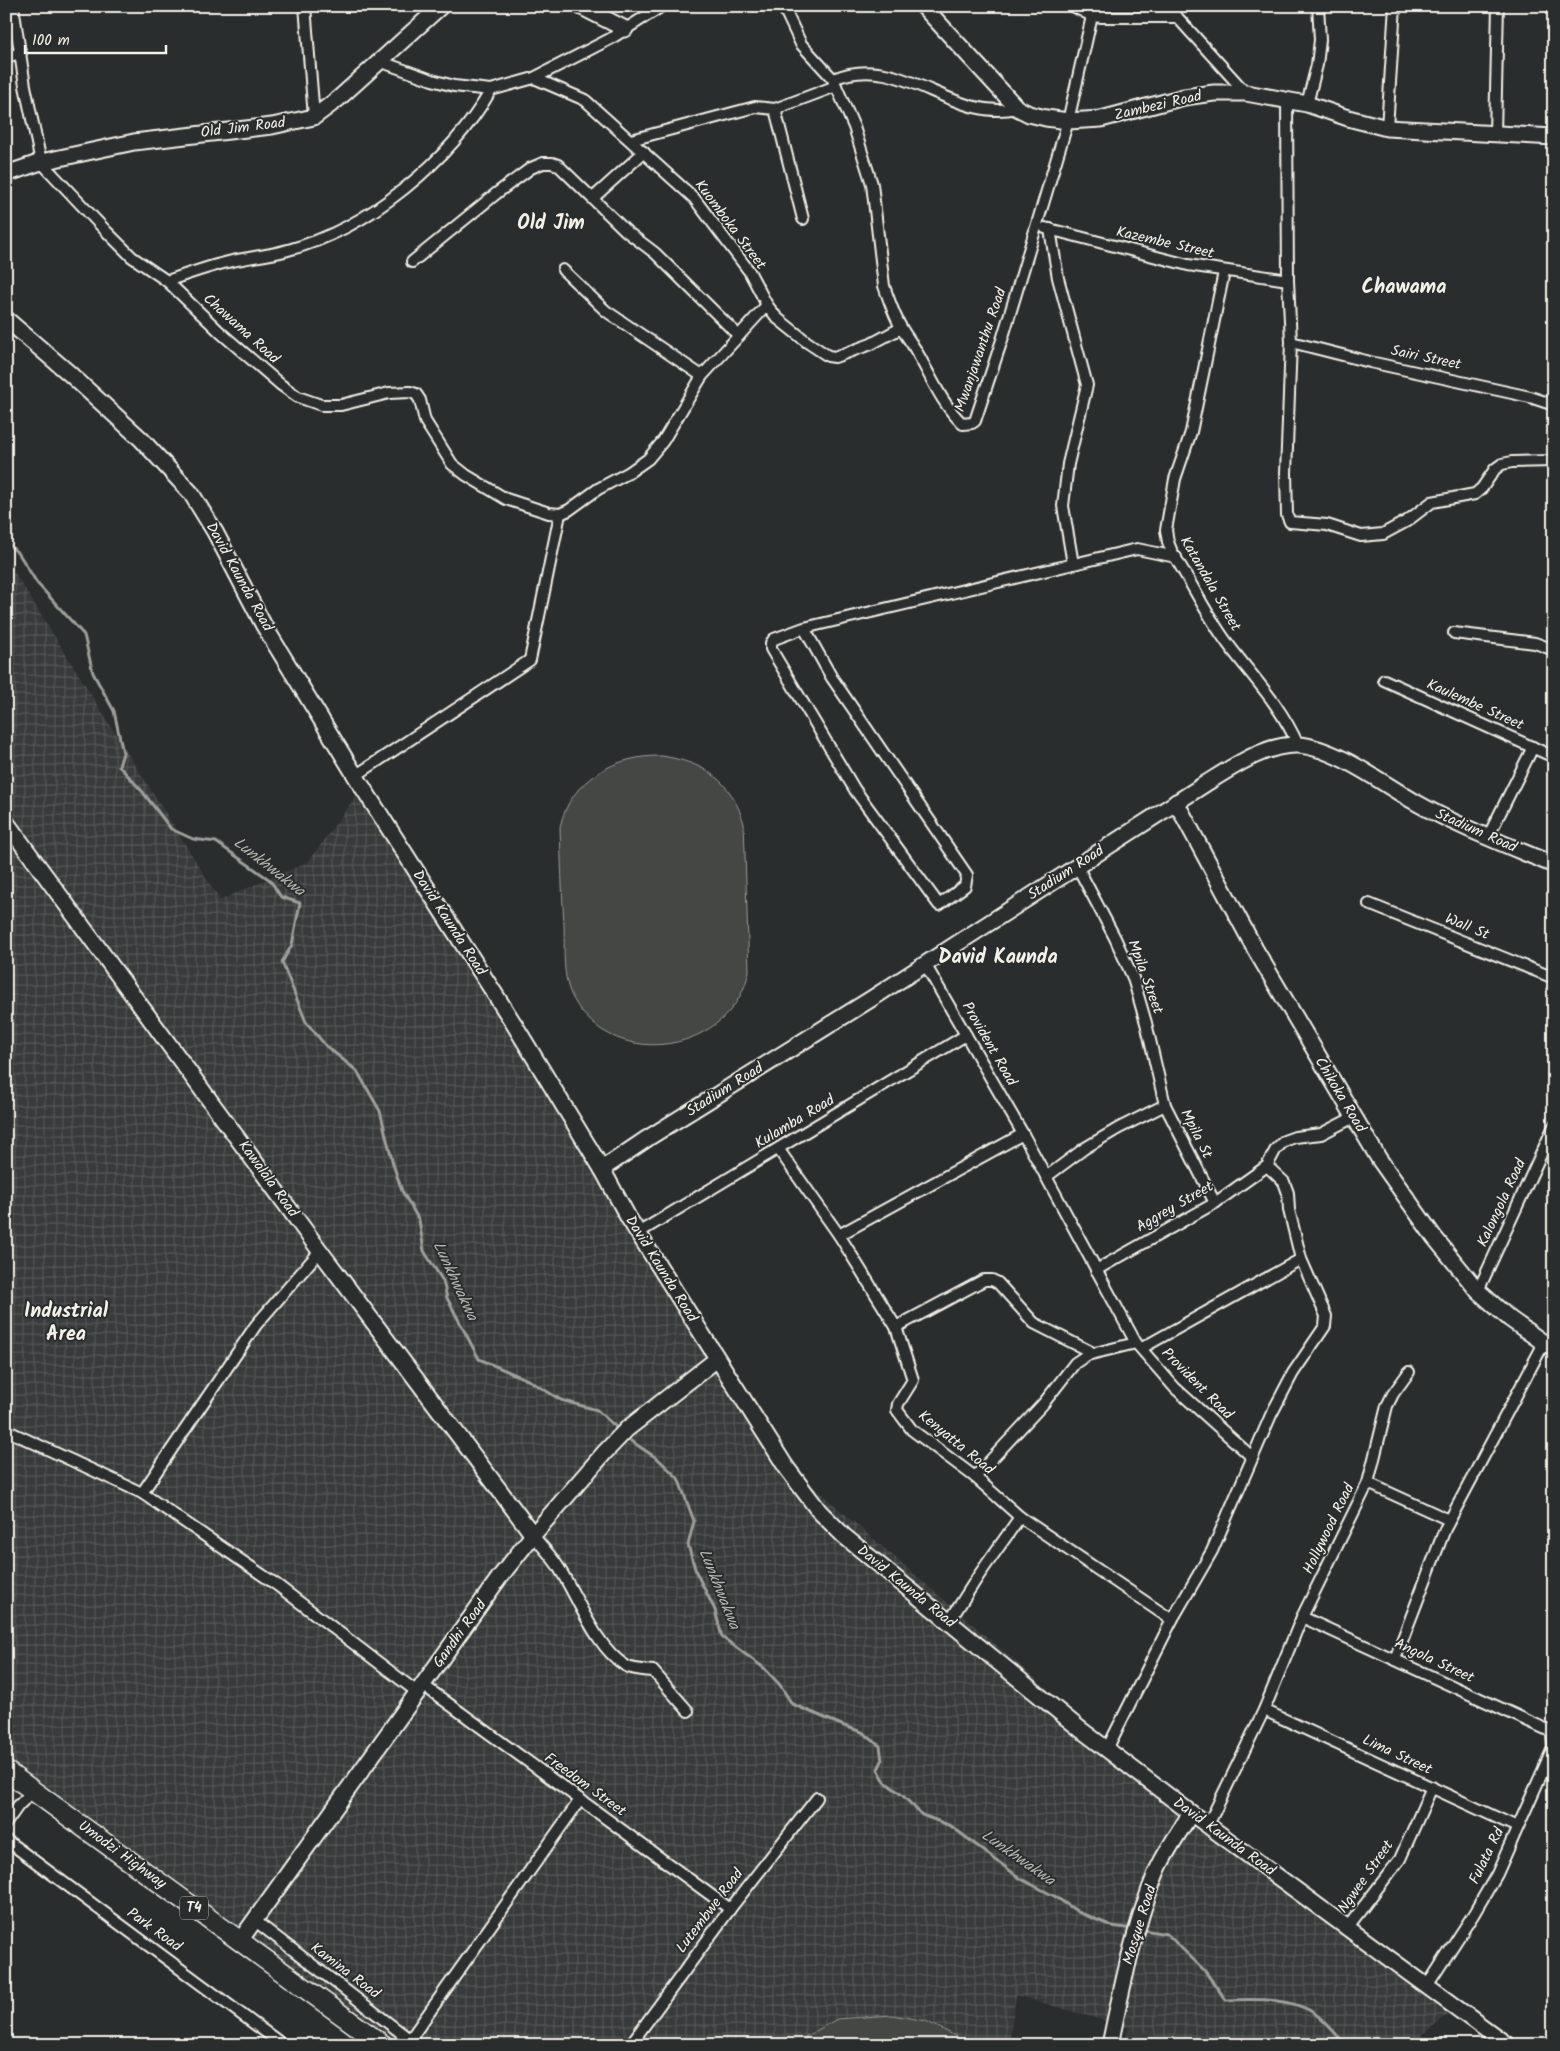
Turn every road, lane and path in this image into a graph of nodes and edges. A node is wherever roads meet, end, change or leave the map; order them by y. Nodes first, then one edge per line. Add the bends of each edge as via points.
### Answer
1 (14, 6) edge
2 (305, 6) edge
3 (442, 6) edge
4 (580, 6) edge
5 (662, 6) edge
6 (783, 6) edge
7 (923, 6) edge
8 (1073, 6) edge
9 (1168, 6) edge
10 (1318, 6) edge
11 (1395, 6) edge
12 (1498, 6) edge
13 (1092, 16) junction
14 (1177, 17) junction
15 (625, 29) junction
16 (21, 53) junction
17 (6, 58) edge
18 (379, 61) junction
19 (534, 78) junction
20 (834, 83) junction
21 (491, 90) junction
22 (1246, 93) junction
23 (1287, 100) junction
24 (1307, 104) junction
25 (1016, 108) junction
26 (775, 109) junction
27 (314, 117) junction
28 (1068, 120) junction
29 (1387, 128) junction
30 (1495, 134) junction
31 (1554, 137) edge
32 (631, 140) junction
33 (644, 152) junction
34 (41, 162) junction
35 (6, 174) edge
36 (593, 198) junction
37 (803, 219) dead end
38 (1037, 226) junction
39 (1050, 229) junction
40 (412, 262) dead end
41 (563, 270) dead end
42 (1224, 272) junction
43 (1288, 280) junction
44 (167, 281) junction
45 (767, 305) junction
46 (6, 319) edge
47 (902, 328) junction
48 (739, 336) junction
49 (1291, 342) junction
50 (702, 376) junction
51 (1554, 405) edge
52 (1554, 461) edge
53 (565, 512) junction
54 (1176, 558) junction
55 (1073, 564) junction
56 (804, 628) junction
57 (1454, 632) dead end
58 (1554, 650) edge
59 (1384, 680) dead end
60 (1298, 745) junction
61 (1533, 747) junction
62 (1554, 757) edge
63 (355, 776) junction
64 (1176, 802) junction
65 (6, 822) edge
66 (1488, 837) junction
67 (1077, 866) junction
68 (1554, 866) edge
69 (1369, 904) dead end
70 (925, 964) junction
71 (1554, 978) edge
72 (966, 1035) junction
73 (1165, 1105) junction
74 (1354, 1117) junction
75 (1554, 1126) edge
76 (1023, 1134) junction
77 (779, 1150) junction
78 (1267, 1166) junction
79 (602, 1169) junction
80 (1046, 1177) junction
81 (1215, 1203) junction
82 (638, 1233) junction
83 (839, 1235) junction
84 (320, 1250) junction
85 (1301, 1259) junction
86 (1096, 1270) junction
87 (1478, 1291) junction
88 (896, 1327) junction
89 (1549, 1345) edge
90 (1139, 1346) junction
91 (1093, 1353) junction
92 (717, 1359) junction
93 (1409, 1372) dead end
94 (6, 1430) edge
95 (1252, 1457) junction
96 (975, 1477) junction
97 (1368, 1483) junction
98 (142, 1493) junction
99 (1020, 1517) junction
100 (1449, 1520) junction
101 (532, 1535) junction
102 (1302, 1617) junction
103 (1172, 1620) junction
104 (949, 1622) junction
105 (1395, 1659) junction
106 (420, 1689) junction
107 (1264, 1710) junction
108 (688, 1711) dead end
109 (1552, 1732) joint
110 (1107, 1749) junction
111 (6, 1771) edge
112 (1432, 1787) junction
113 (34, 1790) junction
114 (817, 1798) dead end
115 (580, 1800) junction
116 (1191, 1813) junction
117 (6, 1823) edge
118 (1208, 1825) junction
119 (1517, 1828) junction
120 (6, 1840) edge
121 (730, 1909) junction
122 (254, 1920) junction
123 (1347, 1928) junction
124 (239, 1942) junction
125 (1427, 1986) junction
126 (411, 2043) edge
127 (283, 2045) edge
128 (383, 2045) edge
129 (630, 2045) edge
130 (1110, 2045) edge
131 (1507, 2045) edge

1 - 16 street
2 - 27 street
3 - 18 street, Old Jim Road
4 - 15 street
5 - 15 street
6 - 20 street, Mwanjawanthu Road via 801,44
7 - 25 street, Zambezi Road
8 - 13 street
9 - 14 street
10 - 24 street via 1320,40
11 - 29 street
12 - 30 street
13 - 14 street
13 - 28 street, Mwanjawanthu Road
14 - 22 street
15 - 19 street
16 - 17 street
16 - 34 street
18 - 21 street via 454,86
18 - 27 street, Old Jim Road
19 - 21 street
19 - 32 street, Kuomboka Street via 584,100
20 - 25 street via 854,72 885,73 950,99 990,110
20 - 26 street
20 - 47 street, Mwanjawanthu Road via 854,128 872,184 884,286
21 - 44 street via 463,132 400,193 351,226 288,250 229,261
22 - 23 street, Zambezi Road
22 - 28 street, Zambezi Road via 1192,96 1101,119
23 - 24 street, Zambezi Road
23 - 43 street
24 - 29 street, Zambezi Road
25 - 28 street, Zambezi Road via 1046,118
26 - 32 street via 755,107
26 - 37 street
27 - 34 street, Old Jim Road via 272,126 134,142
28 - 38 street, Mwanjawanthu Road
29 - 30 street, Zambezi Road
30 - 31 street, Zambezi Road
32 - 33 street, Kuomboka Street
33 - 36 street
33 - 45 street, Kuomboka Street via 694,198 748,271
34 - 35 street, Old Jim Road
34 - 44 street, Chawama Road via 132,256
36 - 40 street via 558,165 543,163 497,193
36 - 48 street
38 - 39 street, Kazembe Street
38 - 47 street, Mwanjawanthu Road via 972,423 964,424 954,415
39 - 42 street, Kazembe Street
39 - 55 street via 1058,278 1087,385 1068,464 1063,506
41 - 50 street via 606,311
42 - 43 street, Kazembe Street
42 - 54 street, Katandala Street via 1192,432 1175,479 1166,530
43 - 49 street
44 - 53 street, Chawama Road via 220,333 298,397 320,405 341,405 389,393 416,394 425,421 452,464 506,500 549,513
45 - 47 street, Kuomboka Street via 777,318 828,356 835,357 871,344
45 - 48 street
46 - 63 street, David Kaunda Road via 141,439 191,493 263,624
48 - 50 street
49 - 51 street, Sairi Street
49 - 52 street via 1286,472 1290,522 1327,524 1361,536 1383,534 1432,502 1475,494 1502,464
50 - 53 street via 663,441 648,459
53 - 63 street via 530,660
54 - 55 street via 1137,549
54 - 60 street, Katandala Street via 1227,643 1278,706
55 - 56 street
56 - 56 street via 774,639 771,649 855,790 939,905 965,886 968,875 832,678
57 - 58 street via 1534,643
59 - 61 street, Kaulembe Street
60 - 64 street, Stadium Road via 1247,759
60 - 66 street, Stadium Road via 1339,758 1415,802
61 - 62 street, Kaulembe Street
61 - 66 street
63 - 79 street, David Kaunda Road via 514,1024
64 - 67 street, Stadium Road
64 - 74 street, Chikoka Road via 1255,949
65 - 84 street, Kawalala Road
66 - 68 street, Stadium Road
67 - 70 street, Stadium Road
67 - 73 street, Mpila Street via 1133,978
69 - 71 street, Wall St
70 - 72 street, Provident Road
70 - 79 street, Stadium Road
72 - 76 street, Provident Road
72 - 77 street, Kulamba Road
73 - 80 street via 1119,1128
73 - 81 street, Mpila St
74 - 78 street via 1321,1134 1284,1141
74 - 87 street, Chikoka Road via 1434,1238
75 - 87 street, Kalongola Road
76 - 80 street, Provident Road
76 - 83 street
77 - 82 street, Kulamba Road
77 - 83 street, Kenyatta Road
78 - 81 street, Aggrey Street
78 - 85 street via 1284,1182
79 - 82 street, David Kaunda Road
80 - 86 street, Provident Road
81 - 86 street, Aggrey Street
82 - 92 street, David Kaunda Road
83 - 88 street, Kenyatta Road
84 - 98 street via 256,1325
84 - 101 street, Kawalala Road
85 - 90 street
85 - 95 street via 1326,1316 1325,1326 1293,1373
86 - 90 street, Provident Road
87 - 89 street, Chikoka Road
88 - 91 street via 984,1280 992,1280 1034,1323
88 - 96 street, Kenyatta Road via 913,1380 898,1404 899,1415 912,1430
89 - 100 street
90 - 91 street
90 - 95 street, Provident Road via 1175,1388
91 - 96 street via 1075,1363 1043,1404
92 - 101 street, Gandhi Road via 627,1429
92 - 104 street, David Kaunda Road via 786,1467 820,1511 844,1536
93 - 97 street via 1387,1406
94 - 98 street, Freedom Street
95 - 103 street via 1212,1551
96 - 99 street, Kenyatta Road
97 - 100 street, Hollywood Road
97 - 102 street, Hollywood Road
98 - 106 street, Freedom Street
99 - 103 street, Kenyatta Road
99 - 104 street
100 - 105 street
101 - 106 street, Gandhi Road
101 - 108 street via 558,1566 606,1649 628,1668 653,1671
102 - 105 street, Angola Street
102 - 107 street, Hollywood Road
103 - 110 street
104 - 110 street, David Kaunda Road
105 - 109 street, Angola Street
106 - 115 street, Freedom Street
106 - 122 street, Gandhi Road
107 - 112 street, Lima Street
107 - 118 street, Hollywood Road
109 - 119 street, Fulata Rd via 1553,1748
110 - 116 street, David Kaunda Road
111 - 113 highway, Umodzi Highway / T4
112 - 119 street, Lima Street
112 - 123 street, Ngwee Street via 1400,1859
113 - 117 street
113 - 124 highway, Umodzi Highway / T4
114 - 121 street, Lutembwe Road
115 - 121 street, Freedom Street
115 - 126 street
116 - 118 street, David Kaunda Road
116 - 130 street, Mosque Road via 1156,1872 1140,1918
118 - 123 street, David Kaunda Road
119 - 125 street, Fulata Rd via 1492,1882
120 - 127 street, Park Road
121 - 129 street, Lutembwe Road
122 - 124 street, Gandhi Road
122 - 126 street, Kamina Road
123 - 125 street, David Kaunda Road
124 - 128 highway, Umodzi Highway / T4
125 - 131 street, David Kaunda Road

